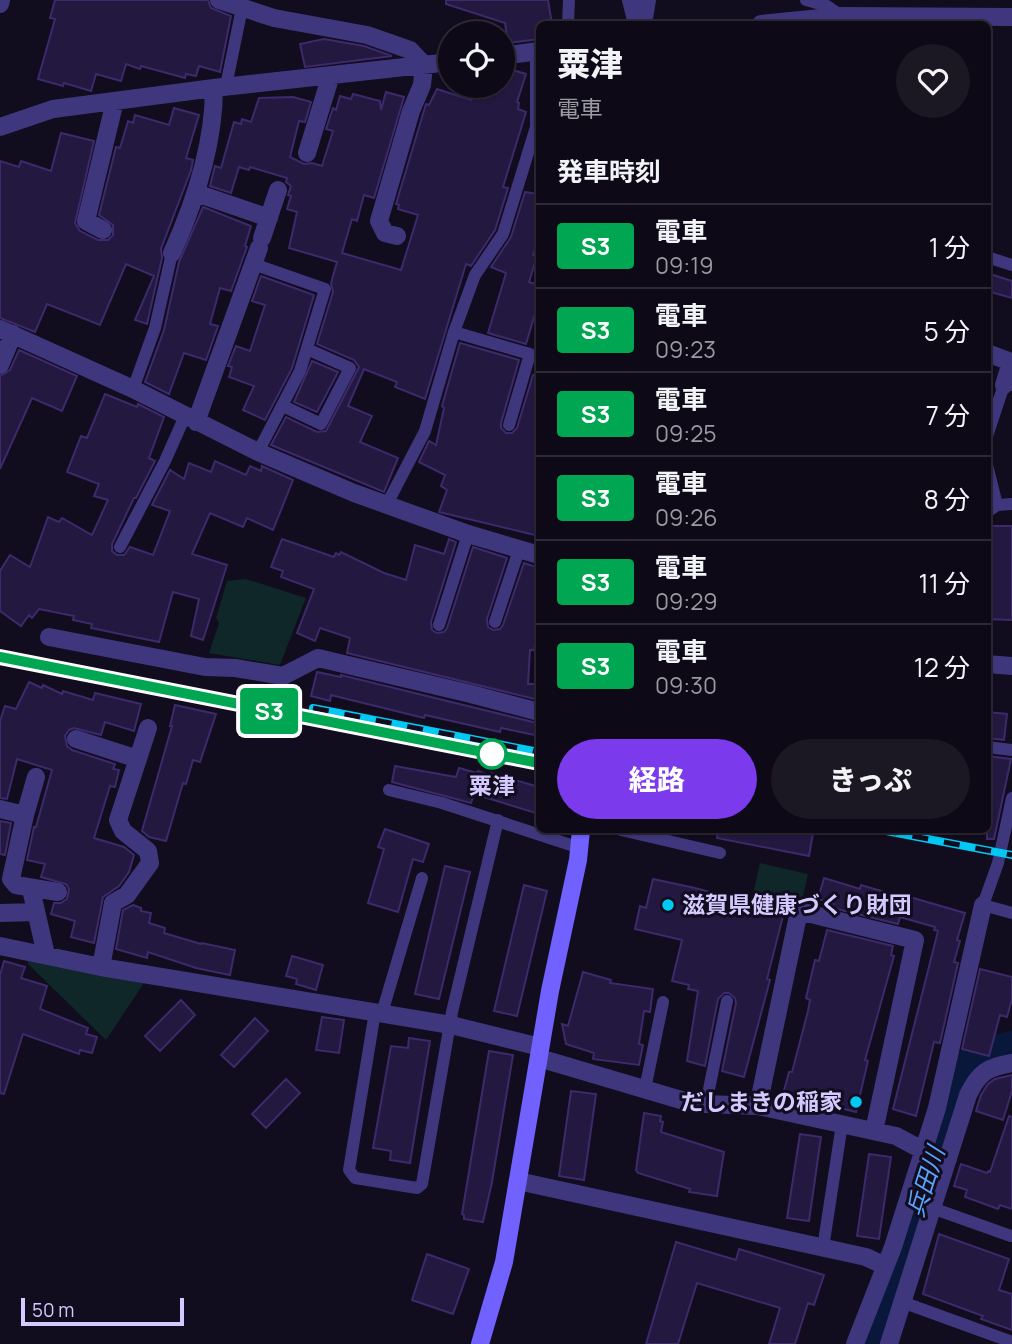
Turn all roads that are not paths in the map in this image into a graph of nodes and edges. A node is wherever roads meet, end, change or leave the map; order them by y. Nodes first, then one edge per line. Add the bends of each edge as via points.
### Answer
1 (219, 0) edge
2 (569, 0) edge
3 (631, 0) edge
4 (647, 0) edge
5 (806, 0) edge
6 (941, 0) edge
7 (242, 8) junction
8 (841, 16) junction
9 (932, 18) junction
10 (1012, 18) edge
11 (568, 21) edge
12 (636, 21) edge
13 (644, 21) edge
14 (791, 21) edge
15 (536, 51) edge
16 (515, 54) edge
17 (438, 63) edge
18 (424, 65) junction
19 (331, 75) junction
20 (220, 87) junction
21 (115, 101) junction
22 (0, 127) edge
23 (536, 133) edge
24 (307, 153) dead end
25 (278, 190) dead end
26 (196, 193) junction
27 (269, 218) junction
28 (103, 230) dead end
29 (397, 236) dead end
30 (258, 250) junction
31 (172, 253) joint
32 (991, 258) edge
33 (1012, 265) edge
34 (6, 332) edge
35 (454, 332) junction
36 (307, 349) junction
37 (991, 354) edge
38 (0, 365) edge
39 (1008, 385) edge
40 (132, 389) junction
41 (283, 406) junction
42 (191, 419) junction
43 (509, 425) dead end
44 (991, 426) edge
45 (258, 452) junction
46 (1012, 504) edge
47 (386, 506) junction
48 (992, 508) edge
49 (468, 534) junction
50 (120, 547) dead end
51 (519, 550) junction
52 (536, 554) edge
53 (495, 622) dead end
54 (439, 625) dead end
55 (49, 637) dead end
56 (991, 664) edge
57 (1012, 666) edge
58 (536, 711) edge
59 (148, 729) dead end
60 (76, 739) dead end
61 (991, 747) edge
62 (1012, 750) edge
63 (138, 759) junction
64 (36, 777) dead end
65 (389, 790) dead end
66 (1012, 798) edge
67 (0, 809) edge
68 (25, 815) junction
69 (498, 820) junction
70 (536, 829) edge
71 (555, 833) edge
72 (634, 833) edge
73 (581, 839) edge
74 (720, 853) dead end
75 (422, 878) dead end
76 (16, 889) edge
77 (58, 891) dead end
78 (983, 905) junction
79 (36, 912) junction
80 (1012, 913) edge
81 (0, 914) edge
82 (0, 946) edge
83 (46, 955) junction
84 (101, 967) junction
85 (726, 1001) dead end
86 (663, 1002) dead end
87 (378, 1013) junction
88 (451, 1026) junction
89 (540, 1052) junction
90 (1012, 1063) edge
91 (645, 1089) junction
92 (706, 1104) junction
93 (758, 1106) junction
94 (842, 1124) junction
95 (874, 1131) junction
96 (936, 1155) junction
97 (518, 1181) junction
98 (932, 1208) junction
99 (1011, 1236) edge
100 (822, 1248) junction
101 (884, 1266) junction
102 (902, 1302) junction
103 (1012, 1342) edge
104 (480, 1344) edge
105 (855, 1344) edge
106 (889, 1344) edge

1 - 7 street
2 - 11 lane
3 - 12 street
4 - 13 street
5 - 8 lane
6 - 9 street
7 - 18 street via 367,35 410,50
7 - 20 lane
8 - 9 street
8 - 14 street
9 - 10 street
15 - 16 street
17 - 18 street
18 - 19 street
18 - 29 street via 422,85 379,221 385,233
19 - 20 street
19 - 24 street
20 - 21 street
20 - 26 street
21 - 22 street via 53,109
21 - 28 street via 86,221
23 - 35 lane via 503,234 475,275
25 - 27 street
26 - 27 street
26 - 31 street
27 - 30 street
30 - 36 lane via 326,289
30 - 42 street
31 - 40 lane via 155,328
32 - 33 lane
34 - 38 street
34 - 40 street
35 - 43 lane via 530,354
35 - 47 lane via 425,431
36 - 41 lane
36 - 41 lane via 350,368 321,424
37 - 39 street via 1011,362
39 - 44 lane
40 - 42 street
41 - 45 lane
42 - 45 street
42 - 50 lane
45 - 47 street
46 - 48 lane
47 - 49 street
49 - 51 street
49 - 54 lane
51 - 52 street
51 - 53 lane
55 - 58 street via 205,667 283,676 318,658
56 - 57 street
59 - 63 street
60 - 63 street
61 - 62 lane
63 - 84 street via 118,820 123,831 148,851 150,863 127,895 113,903
64 - 68 street
65 - 69 lane
66 - 78 lane
67 - 68 street
68 - 76 street via 11,879
69 - 70 lane
69 - 88 lane
71 - 73 lane
72 - 74 lane
73 - 89 street
75 - 87 lane
76 - 77 street
76 - 79 street
78 - 80 lane
78 - 96 street via 937,1108
79 - 81 street
79 - 83 street
82 - 83 street
83 - 84 street
84 - 87 street
85 - 92 lane
86 - 91 lane
87 - 88 street
87 - 88 lane via 349,1170 355,1178 417,1188 422,1184
88 - 89 street
89 - 91 street
89 - 97 street
90 - 96 street via 992,1067 976,1079
91 - 92 street
92 - 93 street
93 - 94 street
93 - 95 street via 799,911 915,940
94 - 95 street
94 - 100 lane
95 - 96 street
96 - 98 street
96 - 101 street
97 - 100 street
97 - 104 street via 504,1262
98 - 99 lane
98 - 102 street
100 - 101 street via 866,1257
101 - 105 street
102 - 103 lane
102 - 106 street

